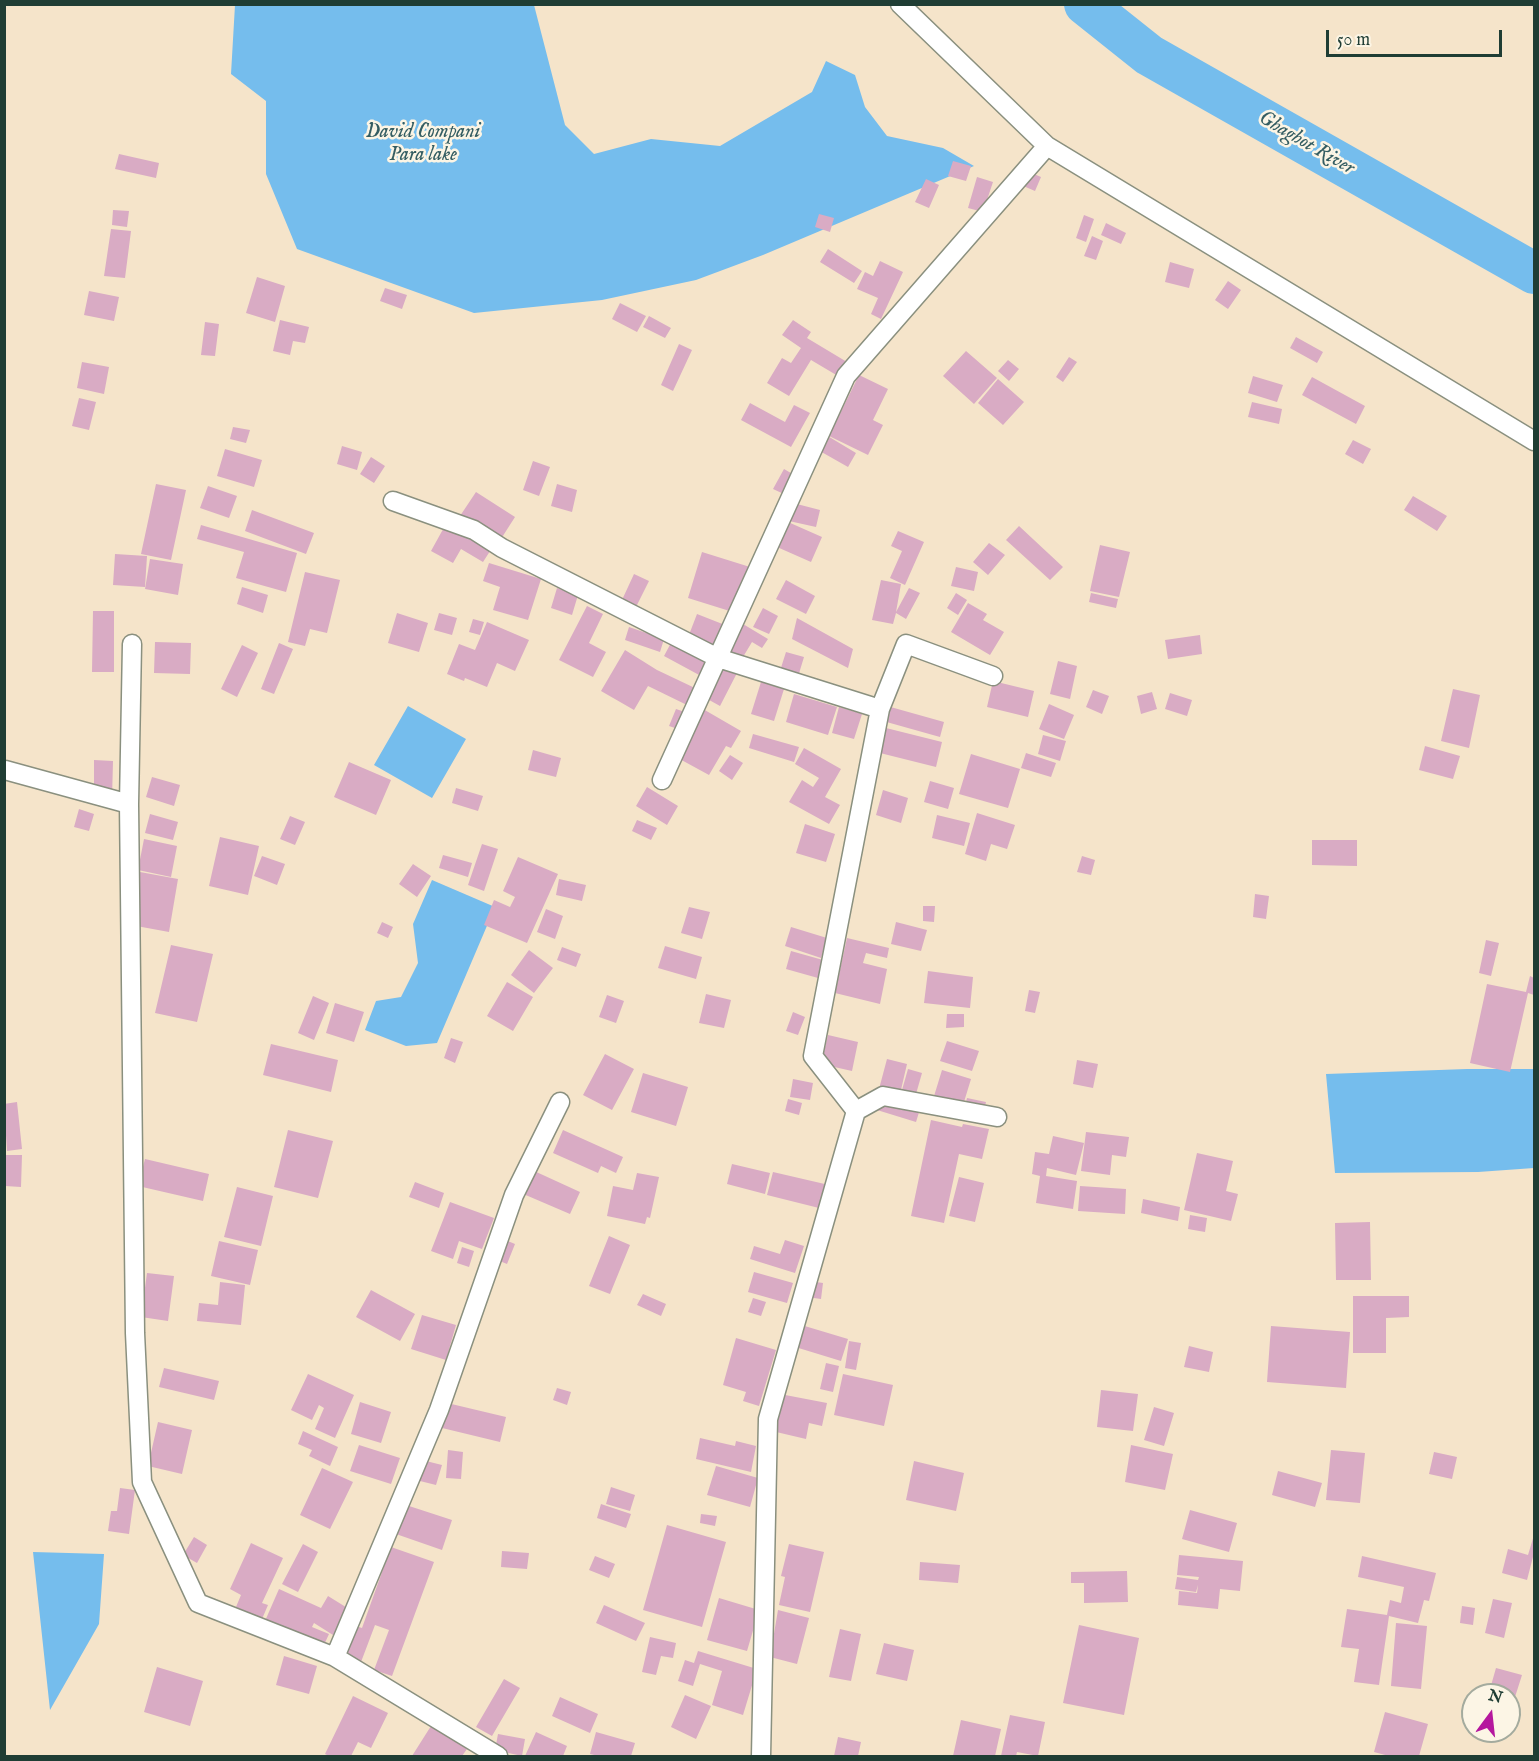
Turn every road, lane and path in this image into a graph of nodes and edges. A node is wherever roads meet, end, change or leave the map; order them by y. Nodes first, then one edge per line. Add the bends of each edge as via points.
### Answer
1 (900, 4) edge
2 (1047, 146) junction
3 (1534, 441) edge
4 (393, 501) dead end
5 (132, 644) dead end
6 (718, 658) junction
7 (993, 676) dead end
8 (880, 709) junction
9 (5, 770) edge
10 (662, 780) dead end
11 (129, 804) junction
12 (560, 1102) dead end
13 (856, 1111) junction
14 (997, 1117) dead end
15 (335, 1658) junction
16 (498, 1756) edge
17 (761, 1756) edge

1 - 2 street
2 - 3 street
2 - 6 street via 846,376
4 - 6 street via 474,530
5 - 11 street
6 - 8 street
6 - 10 street
7 - 8 street via 906,644
8 - 13 street via 813,1056
9 - 11 street
11 - 15 street via 135,1333 142,1482 198,1603
12 - 15 street via 514,1196 439,1410
13 - 14 street via 882,1096
13 - 17 street via 768,1419
15 - 16 street

